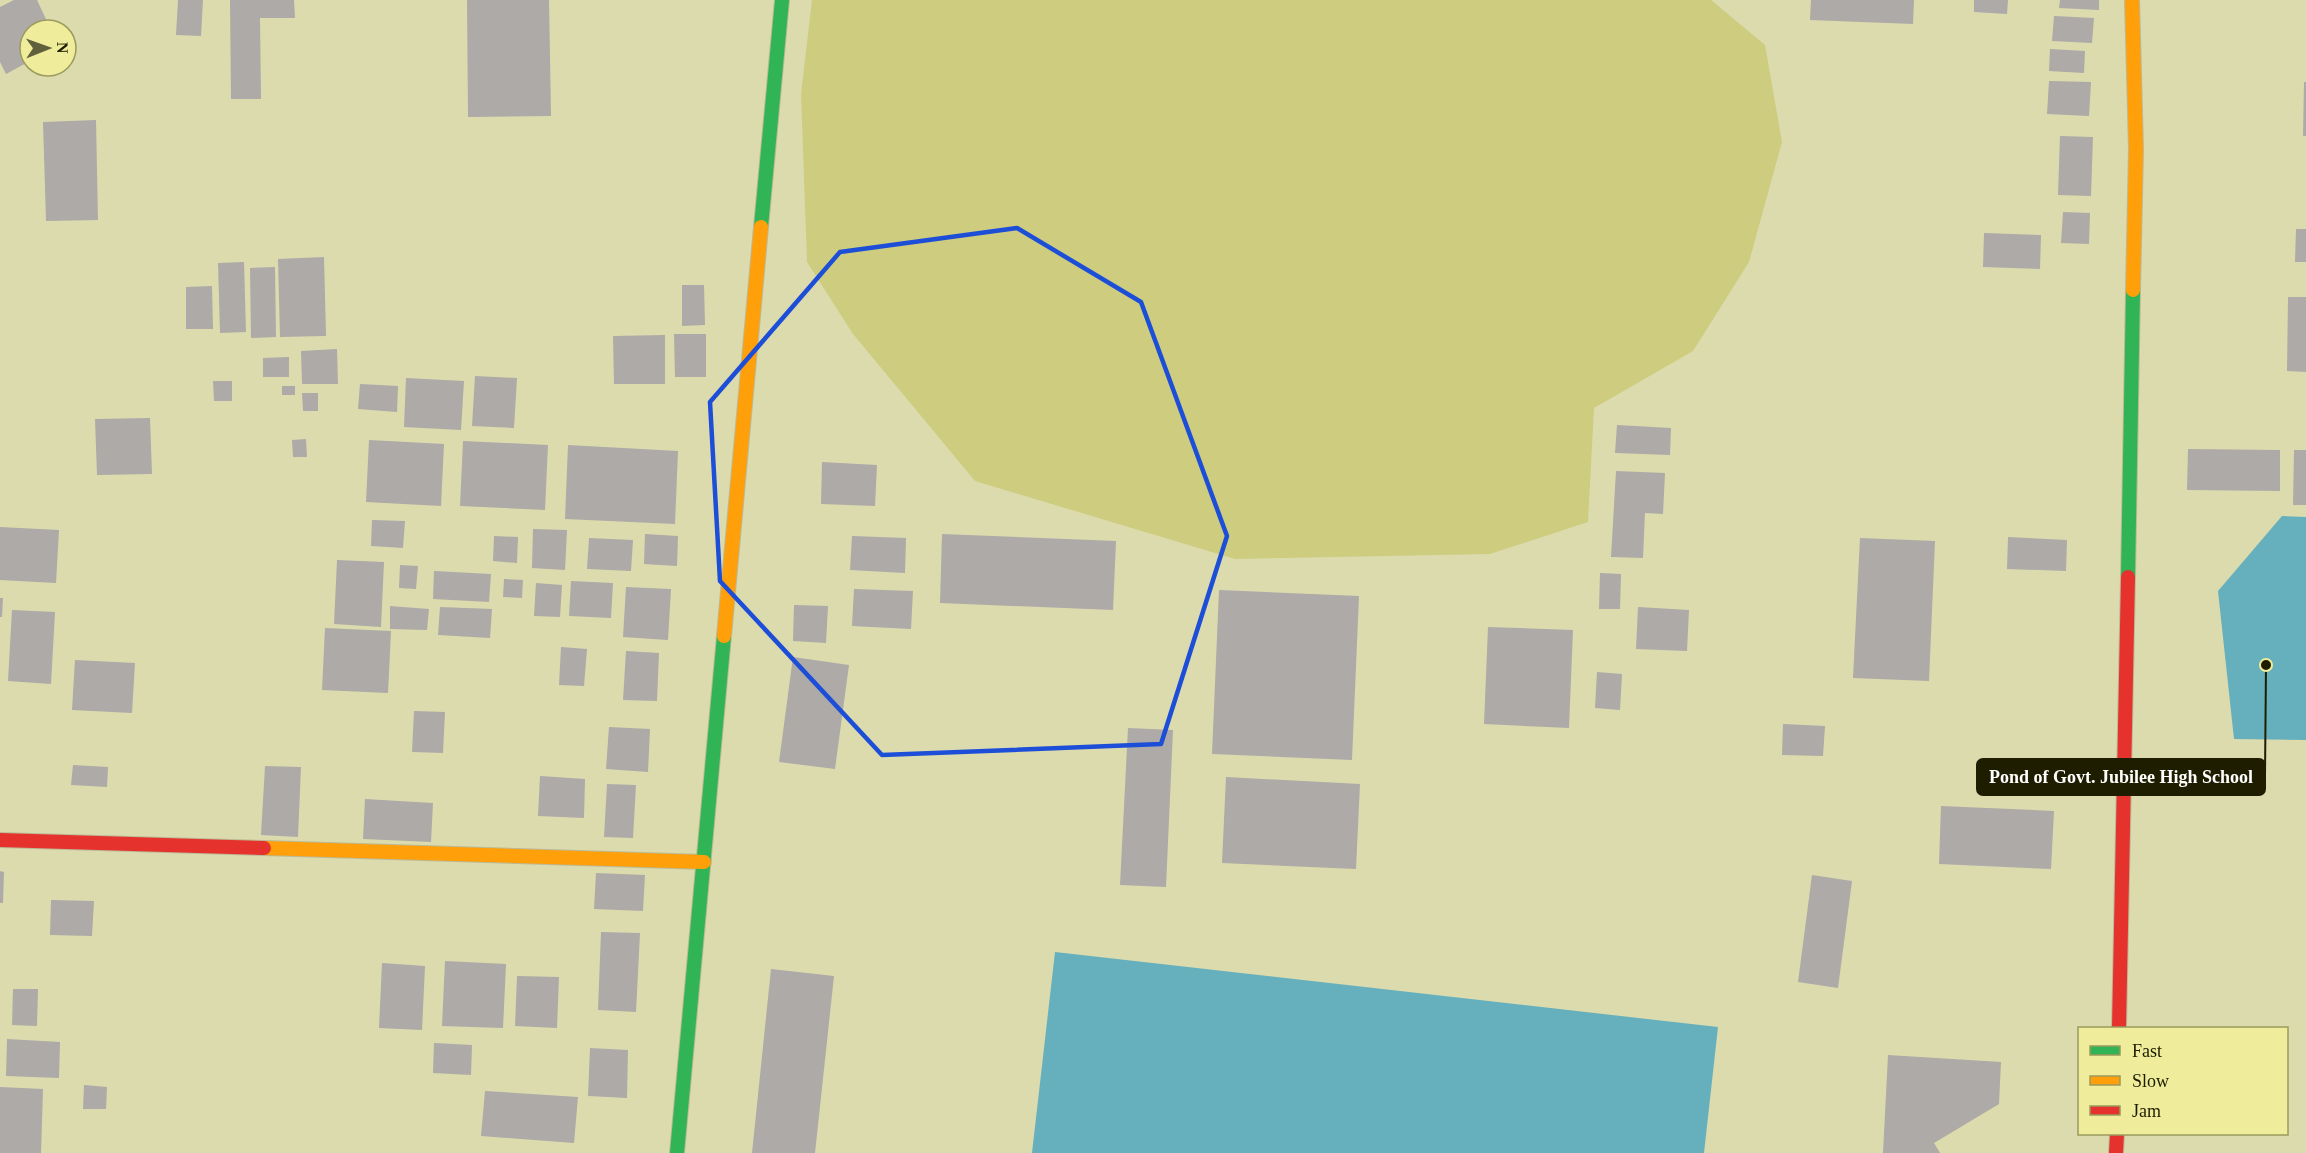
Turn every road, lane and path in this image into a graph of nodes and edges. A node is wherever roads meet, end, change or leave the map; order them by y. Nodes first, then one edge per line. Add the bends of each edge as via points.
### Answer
1 (782, 0) edge
2 (2132, 0) edge
3 (0, 840) edge
4 (704, 862) junction
5 (2119, 1027) edge
6 (2117, 1135) edge
7 (677, 1153) edge
8 (2116, 1153) edge

1 - 4 street
2 - 5 street via 2136,149
3 - 4 street
4 - 7 street
6 - 8 street

